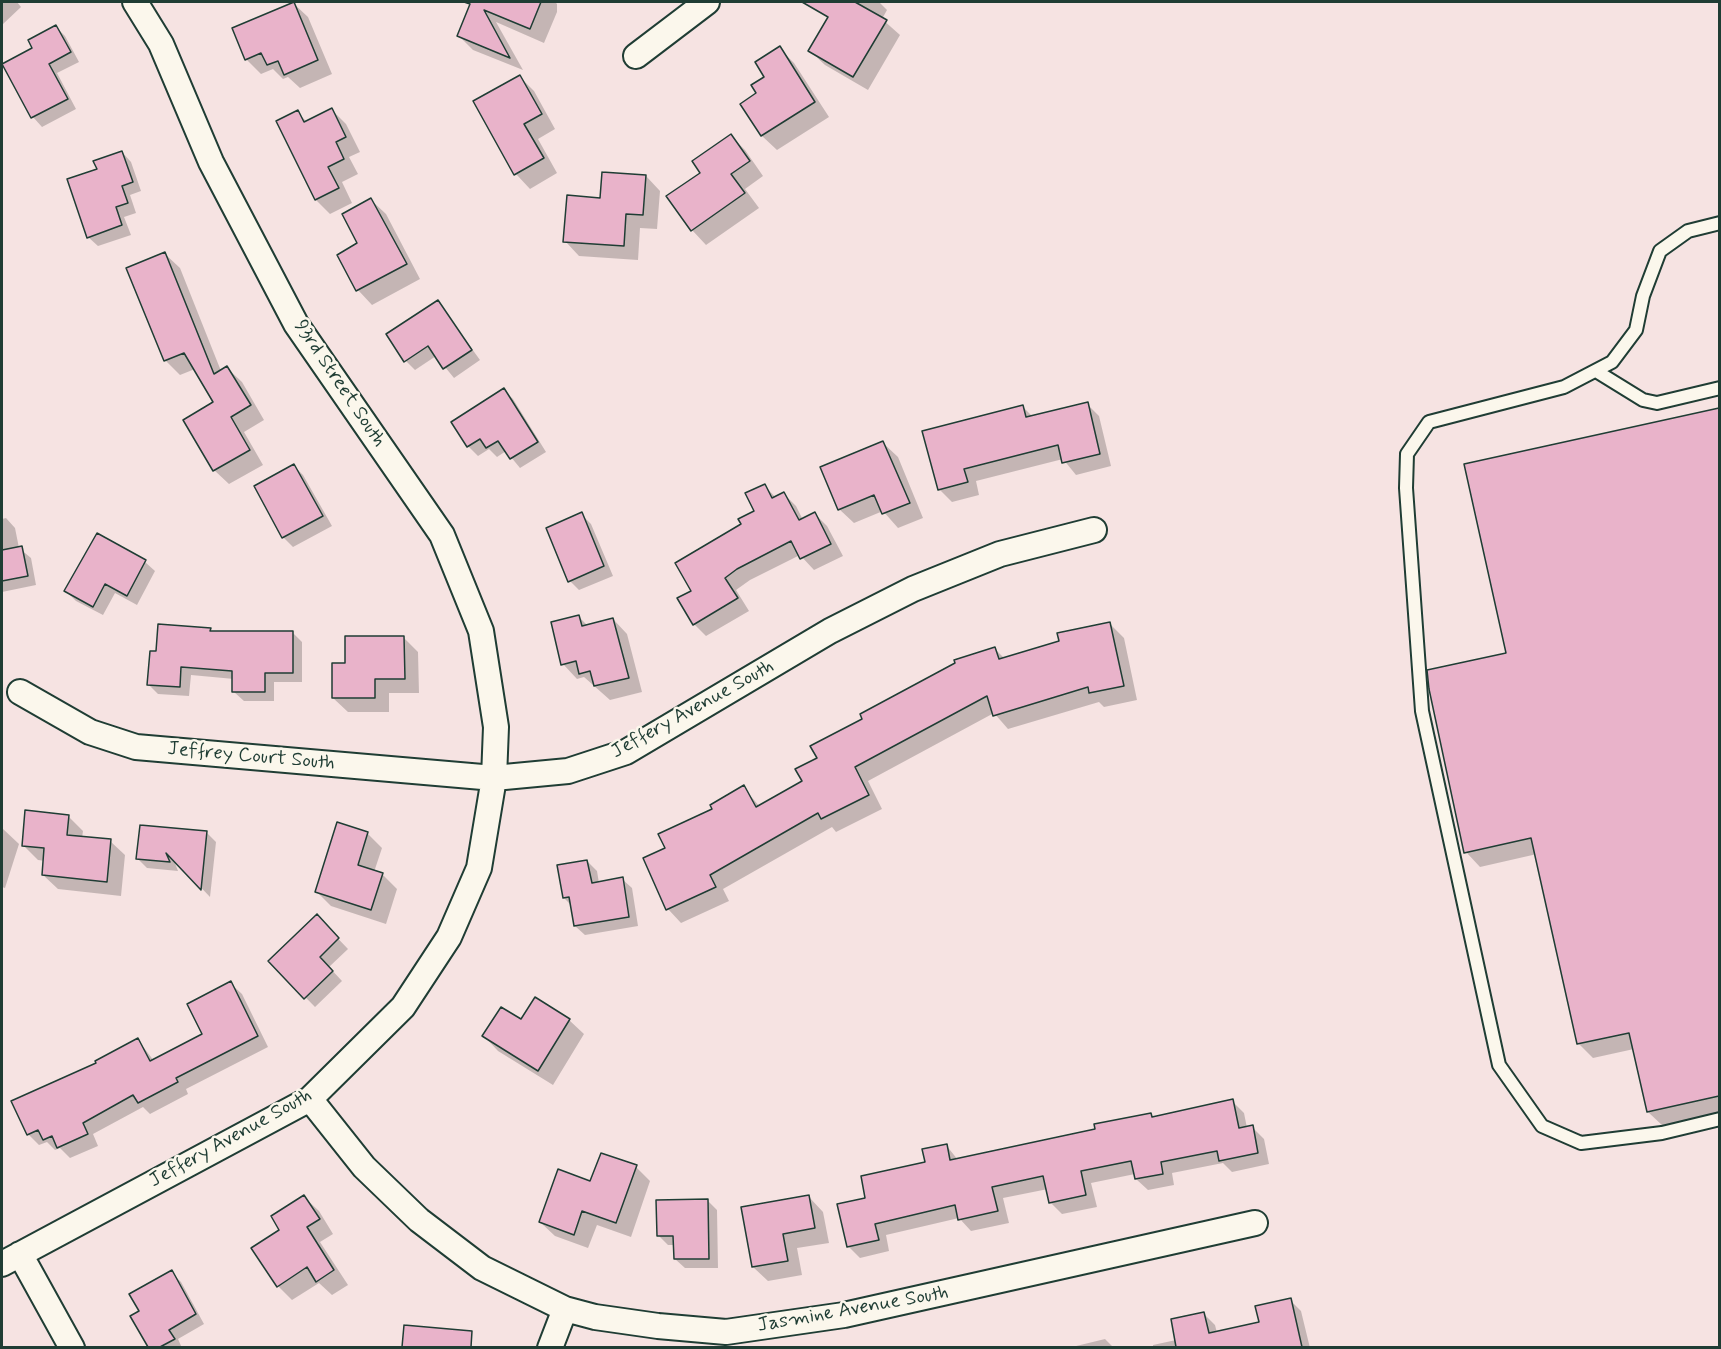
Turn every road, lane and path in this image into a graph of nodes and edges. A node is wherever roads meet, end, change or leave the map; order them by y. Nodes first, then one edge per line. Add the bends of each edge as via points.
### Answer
1 (135, 2) edge
2 (707, 2) edge
3 (636, 56) dead end
4 (1719, 223) edge
5 (1596, 371) junction
6 (1719, 388) edge
7 (1094, 530) dead end
8 (20, 692) dead end
9 (494, 778) junction
10 (310, 1099) junction
11 (1719, 1119) edge
12 (1255, 1223) dead end
13 (11, 1259) edge
14 (565, 1309) junction
15 (72, 1347) edge
16 (550, 1347) edge

1 - 9 street, 93rd Street South via 161,44 211,162 296,324 442,535 481,631 496,727
2 - 3 street
4 - 5 lane via 1688,231 1660,251 1643,296 1636,330 1612,362
5 - 6 lane via 1644,400 1657,403
5 - 11 lane via 1564,387 1429,422 1407,454 1422,711 1499,1065 1542,1126 1581,1143 1662,1132
7 - 9 street, Jeffery Avenue South via 1000,554 913,589 830,632 626,752 568,771
8 - 9 street, Jeffrey Court South via 90,732 136,747
9 - 10 street, Jeffery Avenue South via 479,868 449,937 403,1007
10 - 13 street, Jeffery Avenue South
10 - 14 street, Jasmine Avenue South via 364,1167 419,1220 482,1268
12 - 14 street, Jasmine Avenue South via 844,1315 726,1332 637,1323
13 - 15 street
14 - 16 street

